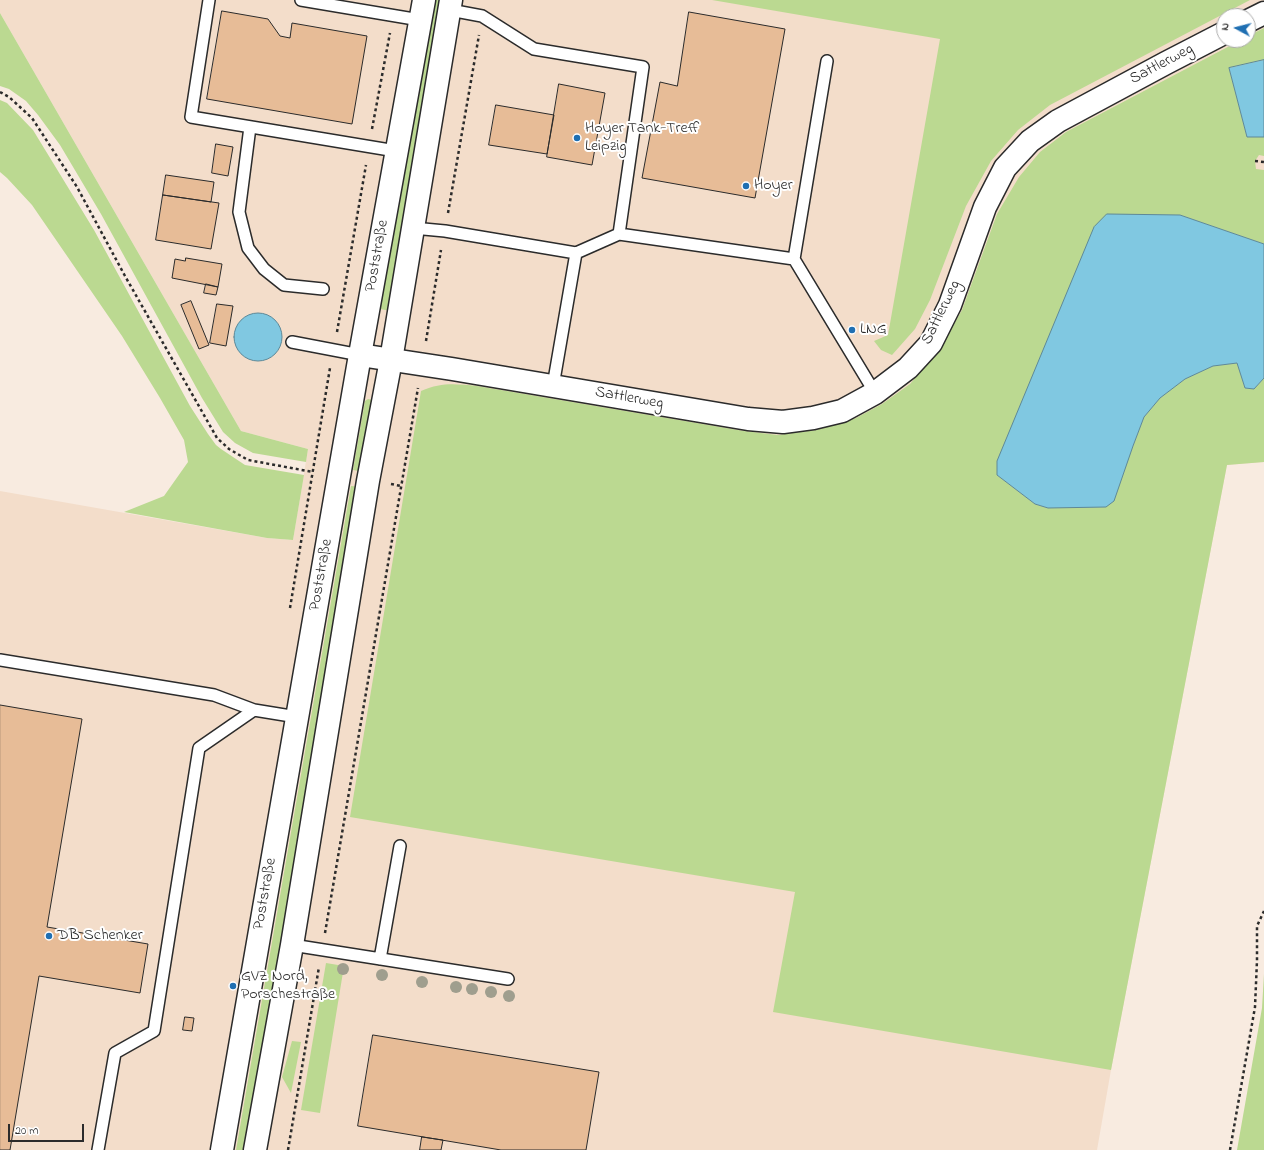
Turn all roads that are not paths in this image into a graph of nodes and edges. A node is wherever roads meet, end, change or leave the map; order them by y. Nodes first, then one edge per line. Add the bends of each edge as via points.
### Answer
1 (209, 0) edge
2 (300, 0) edge
3 (451, 5) edge
4 (422, 10) edge
5 (1216, 37) edge
6 (827, 61) dead end
7 (250, 127) junction
8 (396, 151) junction
9 (413, 228) junction
10 (619, 234) junction
11 (576, 253) junction
12 (794, 259) junction
13 (323, 289) dead end
14 (292, 342) dead end
15 (360, 355) junction
16 (391, 360) junction
17 (552, 386) junction
18 (875, 393) junction
19 (0, 660) edge
20 (254, 710) junction
21 (297, 716) junction
22 (400, 846) dead end
23 (292, 945) junction
24 (380, 959) junction
25 (508, 979) dead end
26 (98, 1150) edge
27 (222, 1150) edge
28 (255, 1150) edge

1 - 7 lane via 191,117
2 - 4 lane via 393,16
3 - 9 street, Poststraße
3 - 10 lane via 482,16 534,49 643,67
4 - 8 street, Poststraße
5 - 18 street, Sattlerweg via 1058,120 1030,141 1005,168 986,207 950,305 931,343 908,368
6 - 12 lane
7 - 8 lane
7 - 13 lane via 239,212 248,248 264,269 284,284
8 - 15 street, Poststraße
9 - 11 lane
9 - 16 street, Poststraße
10 - 11 lane
10 - 12 lane
11 - 17 lane
12 - 18 lane
14 - 15 lane
15 - 16 street, Sattlerweg
15 - 21 street, Poststraße
16 - 17 street, Sattlerweg
16 - 23 street, Poststraße via 368,481
17 - 18 street, Sattlerweg via 748,419 783,422 842,411
19 - 20 lane via 214,695
20 - 21 lane
20 - 26 lane via 200,748 154,1031 115,1053
21 - 27 street, Poststraße
22 - 24 lane
23 - 24 lane
23 - 28 street, Poststraße
24 - 25 lane

